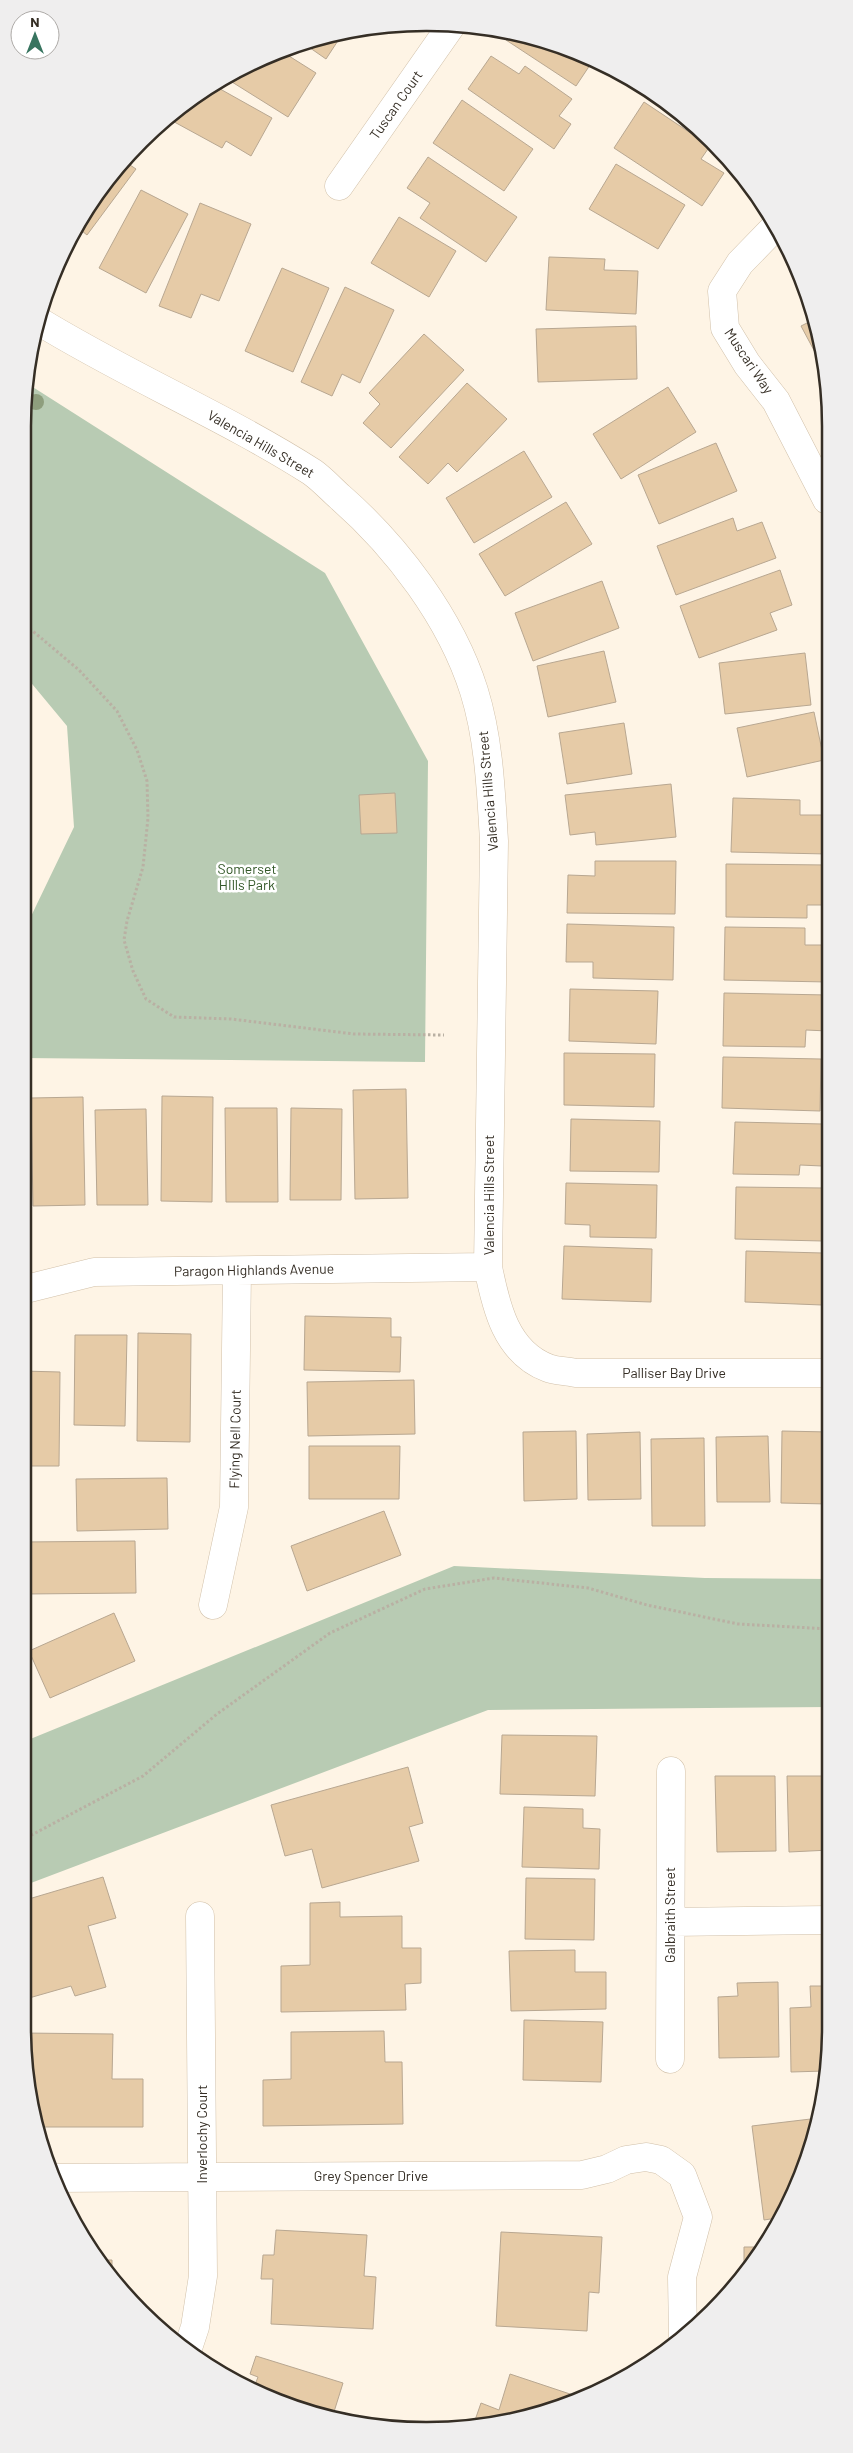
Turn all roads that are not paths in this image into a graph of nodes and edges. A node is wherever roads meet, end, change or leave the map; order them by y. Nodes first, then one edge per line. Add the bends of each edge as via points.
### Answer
1 (447, 32) edge
2 (339, 186) dead end
3 (770, 232) edge
4 (45, 325) edge
5 (822, 490) edge
6 (488, 1267) junction
7 (237, 1271) junction
8 (31, 1288) edge
9 (524, 1352) joint
10 (822, 1373) edge
11 (213, 1605) dead end
12 (671, 1771) dead end
13 (200, 1916) dead end
14 (822, 1920) edge
15 (670, 1922) junction
16 (670, 2059) dead end
17 (203, 2176) junction
18 (61, 2178) edge
19 (683, 2327) edge
20 (190, 2343) edge

1 - 2 street, Tuscan Court
3 - 5 street, Muscari Way via 740,263 722,291 724,328 776,401
4 - 6 street, Valencia Hills Street via 314,473 358,512 398,557 432,602 453,643 474,690 485,736 494,841
6 - 7 street, Paragon Highlands Avenue
6 - 9 street, Valencia Hills Street via 499,1314 508,1335
7 - 8 street, Paragon Highlands Avenue via 94,1272
7 - 11 street, Flying Nell Court via 234,1507
9 - 10 street, Palliser Bay Drive via 548,1368 575,1373
12 - 15 street, Galbraith Street
13 - 17 street, Inverlochy Court
14 - 15 street
15 - 16 street, Galbraith Street
17 - 18 street, Grey Spencer Drive
17 - 19 street, Grey Spencer Drive via 582,2174 607,2169 626,2160 661,2160 682,2174 698,2218 682,2277
17 - 20 street, Inverlochy Court via 203,2276

